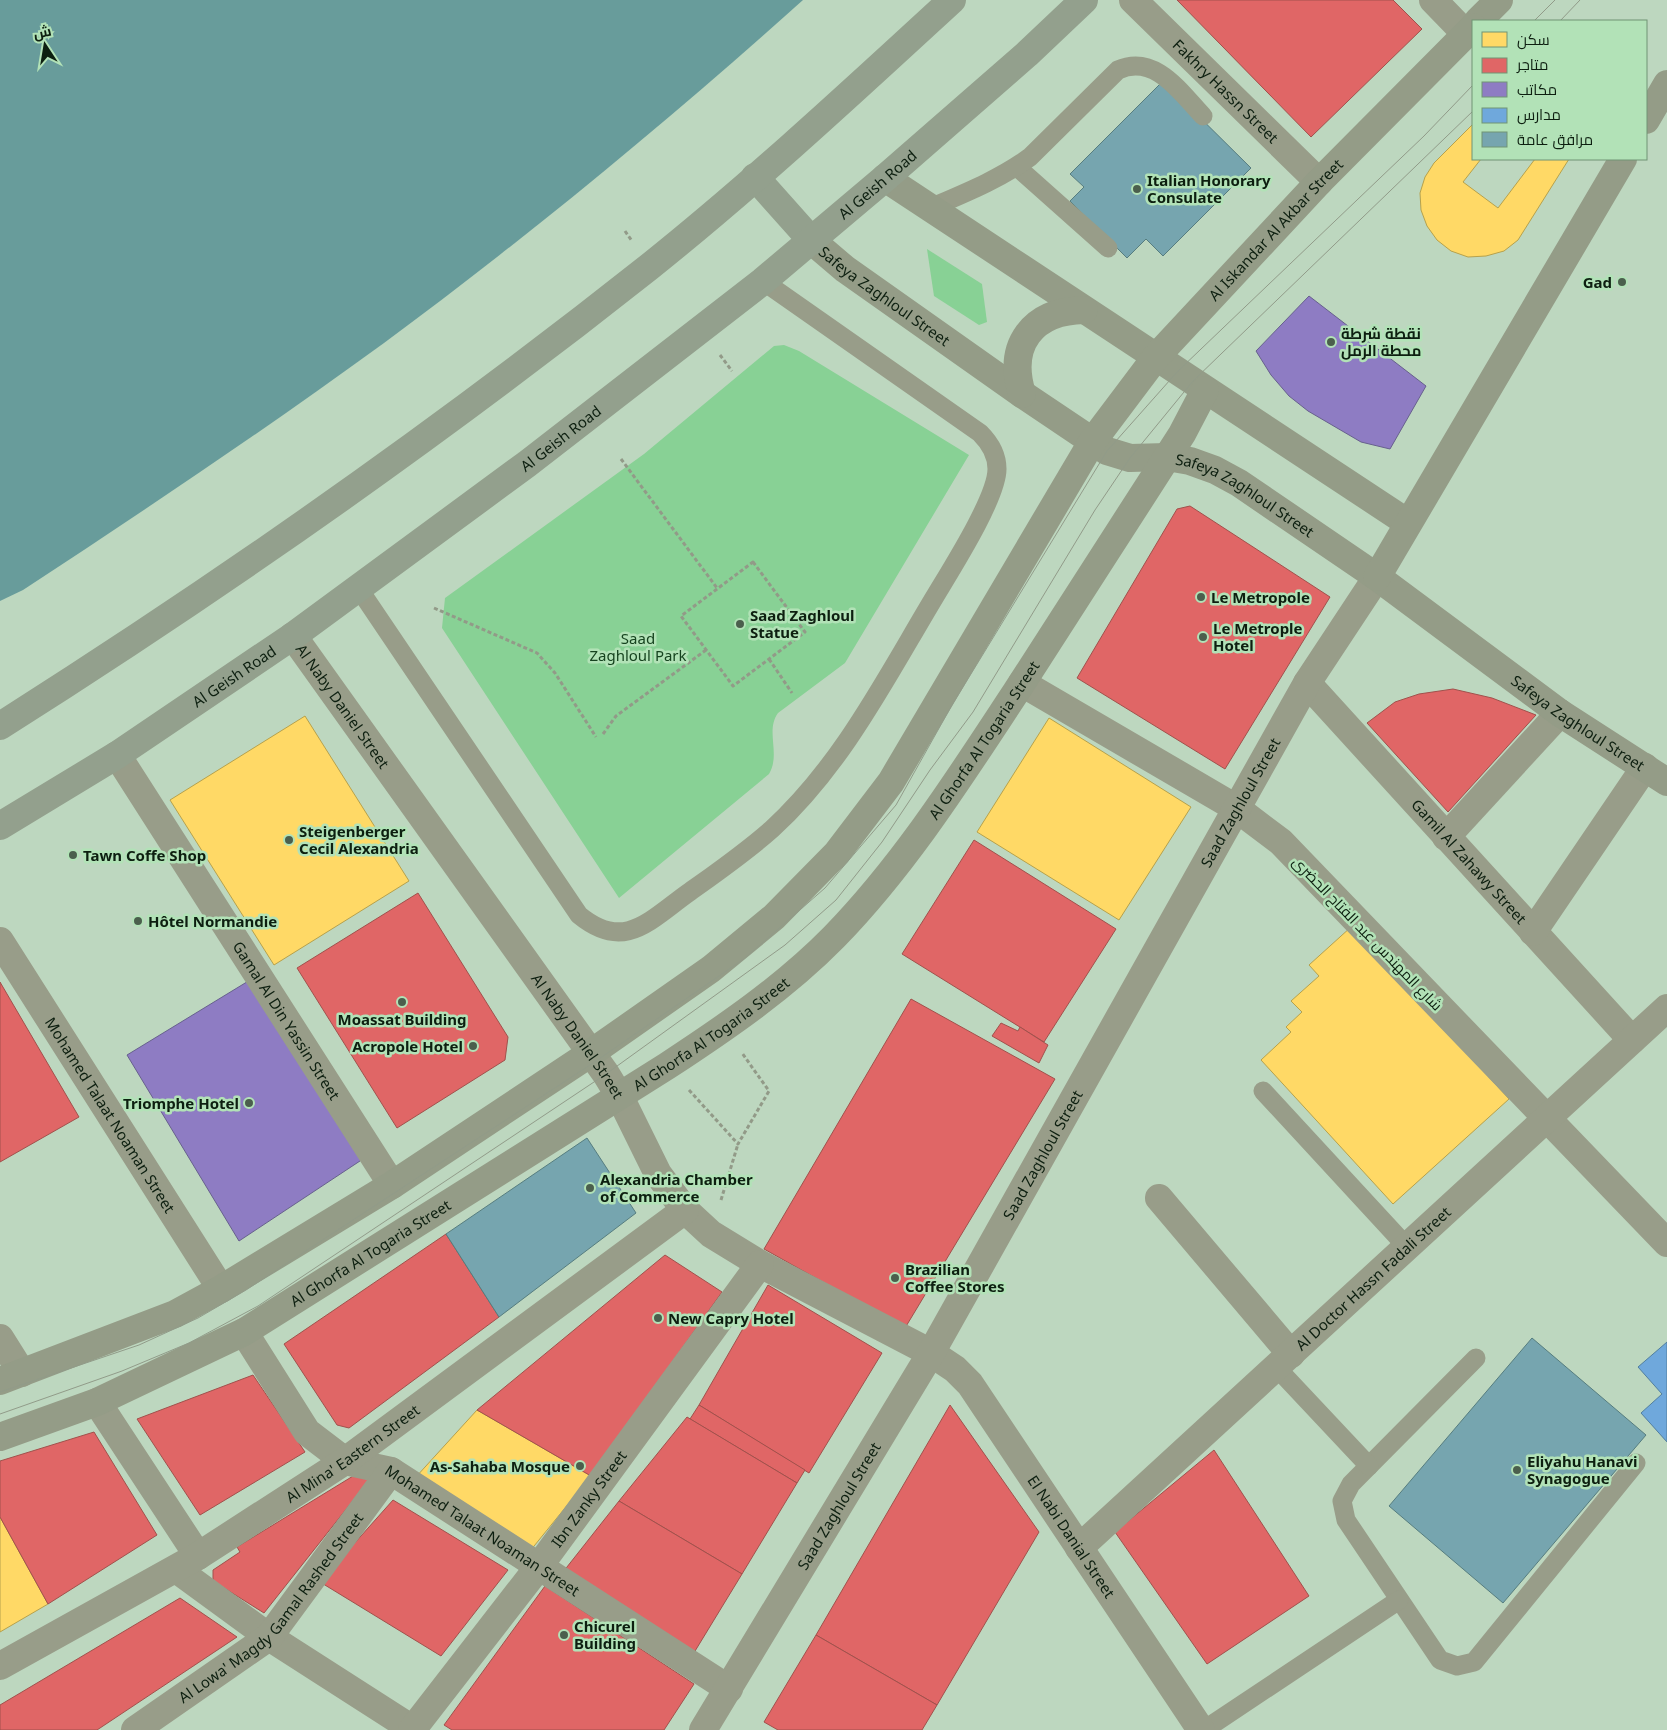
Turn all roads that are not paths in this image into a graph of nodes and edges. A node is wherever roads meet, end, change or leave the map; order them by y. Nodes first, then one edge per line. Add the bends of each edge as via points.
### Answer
1 (952, 0) edge
2 (1084, 0) edge
3 (1134, 0) edge
4 (1433, 0) edge
5 (1499, 0) edge
6 (1479, 20) edge
7 (1472, 27) edge
8 (1667, 84) edge
9 (1203, 116) dead end
10 (1647, 118) edge
11 (1622, 160) edge
12 (1017, 166) junction
13 (754, 177) junction
14 (885, 178) junction
15 (1319, 182) junction
16 (930, 208) junction
17 (812, 241) junction
18 (1108, 248) dead end
19 (764, 282) junction
20 (1084, 310) junction
21 (1156, 357) junction
22 (1205, 390) junction
23 (1022, 394) junction
24 (1092, 442) junction
25 (1167, 457) junction
26 (1408, 523) junction
27 (1377, 577) junction
28 (359, 589) junction
29 (293, 636) junction
30 (1022, 683) junction
31 (1307, 683) junction
32 (1560, 713) junction
33 (0, 726) edge
34 (117, 754) junction
35 (1656, 774) edge
36 (1236, 808) junction
37 (0, 826) edge
38 (1446, 837) junction
39 (1533, 932) junction
40 (0, 942) edge
41 (1667, 1008) edge
42 (1632, 1040) junction
43 (590, 1053) junction
44 (1263, 1091) dead end
45 (620, 1096) junction
46 (1546, 1119) junction
47 (392, 1185) junction
48 (1159, 1198) dead end
49 (685, 1210) junction
50 (1667, 1243) edge
51 (1406, 1247) junction
52 (760, 1264) junction
53 (221, 1289) junction
54 (244, 1332) junction
55 (0, 1338) edge
56 (931, 1354) junction
57 (1476, 1358) dead end
58 (1284, 1360) junction
59 (11, 1377) edge
60 (97, 1402) junction
61 (0, 1437) edge
62 (345, 1461) junction
63 (1636, 1463) dead end
64 (1368, 1466) junction
65 (391, 1471) junction
66 (1079, 1548) junction
67 (187, 1562) junction
68 (540, 1565) junction
69 (1398, 1600) junction
70 (269, 1637) junction
71 (0, 1666) edge
72 (729, 1689) junction
73 (135, 1730) edge
74 (413, 1730) edge
75 (703, 1730) edge
76 (1202, 1730) edge

1 - 13 highway
2 - 14 highway, Al Geish Road
3 - 15 street, Fakhry Hassn Street
4 - 7 street
5 - 6 main road, Al Iskandar Al Akbar Street
7 - 15 main road, Al Iskandar Al Akbar Street
8 - 10 main road
9 - 12 lane via 1160,72 1141,65 1125,66
11 - 26 main road
12 - 16 lane
12 - 18 lane
13 - 17 highway
13 - 33 highway via 650,266 448,421 212,587
14 - 16 main road
14 - 17 highway, Al Geish Road
15 - 21 main road, Al Iskandar Al Akbar Street
16 - 20 main road
17 - 19 highway, Al Geish Road
17 - 23 main road, Safeya Zaghloul Street via 845,270
19 - 28 highway, Al Geish Road
19 - 28 lane via 980,433 990,443 997,470 979,519 861,720 807,792 773,828 735,860 646,923 629,931 611,932 594,926 580,915
20 - 21 main road
20 - 23 main road via 1066,310 1048,316 1023,341 1017,359
21 - 22 main road
21 - 24 main road, Al Iskandar Al Akbar Street
22 - 25 main road, Al Ghorfa Al Togaria Street
22 - 26 main road
23 - 24 main road, Safeya Zaghloul Street
24 - 25 main road, Safeya Zaghloul Street via 1108,452 1130,458
24 - 43 main road via 891,782 838,853 774,917 711,969
25 - 27 main road, Safeya Zaghloul Street via 1190,460 1215,470
25 - 30 main road, Al Ghorfa Al Togaria Street
26 - 27 main road
27 - 31 street, Saad Zaghloul Street
27 - 32 main road, Safeya Zaghloul Street
28 - 29 highway, Al Geish Road
29 - 34 highway, Al Geish Road
29 - 43 street, Al Naby Daniel Street
30 - 36 street, شارع المهندس عبد الفتاح الحضرى
30 - 45 main road, Al Ghorfa Al Togaria Street via 959,779 870,898 818,952 724,1029
31 - 36 street, Saad Zaghloul Street
31 - 38 street, Gamil Al Zahawy Street
32 - 35 main road, Safeya Zaghloul Street
32 - 38 street
34 - 37 highway, Al Geish Road
34 - 47 street, Gamal Al Din Yassin Street
35 - 39 street
36 - 46 street, شارع المهندس عبد الفتاح الحضرى via 1281,842
36 - 56 street, Saad Zaghloul Street
38 - 39 street, Gamil Al Zahawy Street
39 - 42 street, Gamil Al Zahawy Street
40 - 53 street, Mohamed Talaat Noaman Street
41 - 42 street, Al Doctor Hassn Fadali Street
42 - 46 street, Al Doctor Hassn Fadali Street
43 - 45 street, Al Naby Daniel Street
43 - 47 main road
44 - 51 lane
45 - 49 street, Al Naby Daniel Street via 658,1174
45 - 54 main road, Al Ghorfa Al Togaria Street
46 - 50 street, شارع المهندس عبد الفتاح الحضرى
46 - 51 street, Al Doctor Hassn Fadali Street
47 - 53 main road
48 - 58 street
49 - 52 street, Al Naby Daniel Street via 710,1234
49 - 62 street, Al Mina' Eastern Street
51 - 58 street, Al Doctor Hassn Fadali Street
52 - 56 street, Al Naby Daniel Street
52 - 68 street, Ibn Zanky Street
53 - 59 main road via 175,1314
54 - 60 main road, Al Ghorfa Al Togaria Street
54 - 62 street, Mohamed Talaat Noaman Street via 307,1432
55 - 59 street
56 - 66 street, El Nabi Danial Street via 955,1369 970,1384
56 - 72 street, Saad Zaghloul Street
57 - 64 lane
58 - 64 lane
58 - 66 street, Al Doctor Hassn Fadali Street
60 - 61 main road, Al Ghorfa Al Togaria Street
60 - 67 street
62 - 65 street, Mohamed Talaat Noaman Street
62 - 67 street, Al Mina' Eastern Street
63 - 69 lane via 1474,1662 1457,1666 1440,1660
64 - 69 lane via 1345,1492 1342,1511
65 - 68 street, Mohamed Talaat Noaman Street
65 - 70 street, Al Lowa' Magdy Gamal Rashed Street
66 - 76 street, El Nabi Danial Street
67 - 70 street
67 - 71 street, Al Mina' Eastern Street
68 - 72 street, Mohamed Talaat Noaman Street
68 - 74 street, Ibn Zanky Street
69 - 76 lane
70 - 73 street, Al Lowa' Magdy Gamal Rashed Street
70 - 74 street
72 - 75 street, Saad Zaghloul Street

